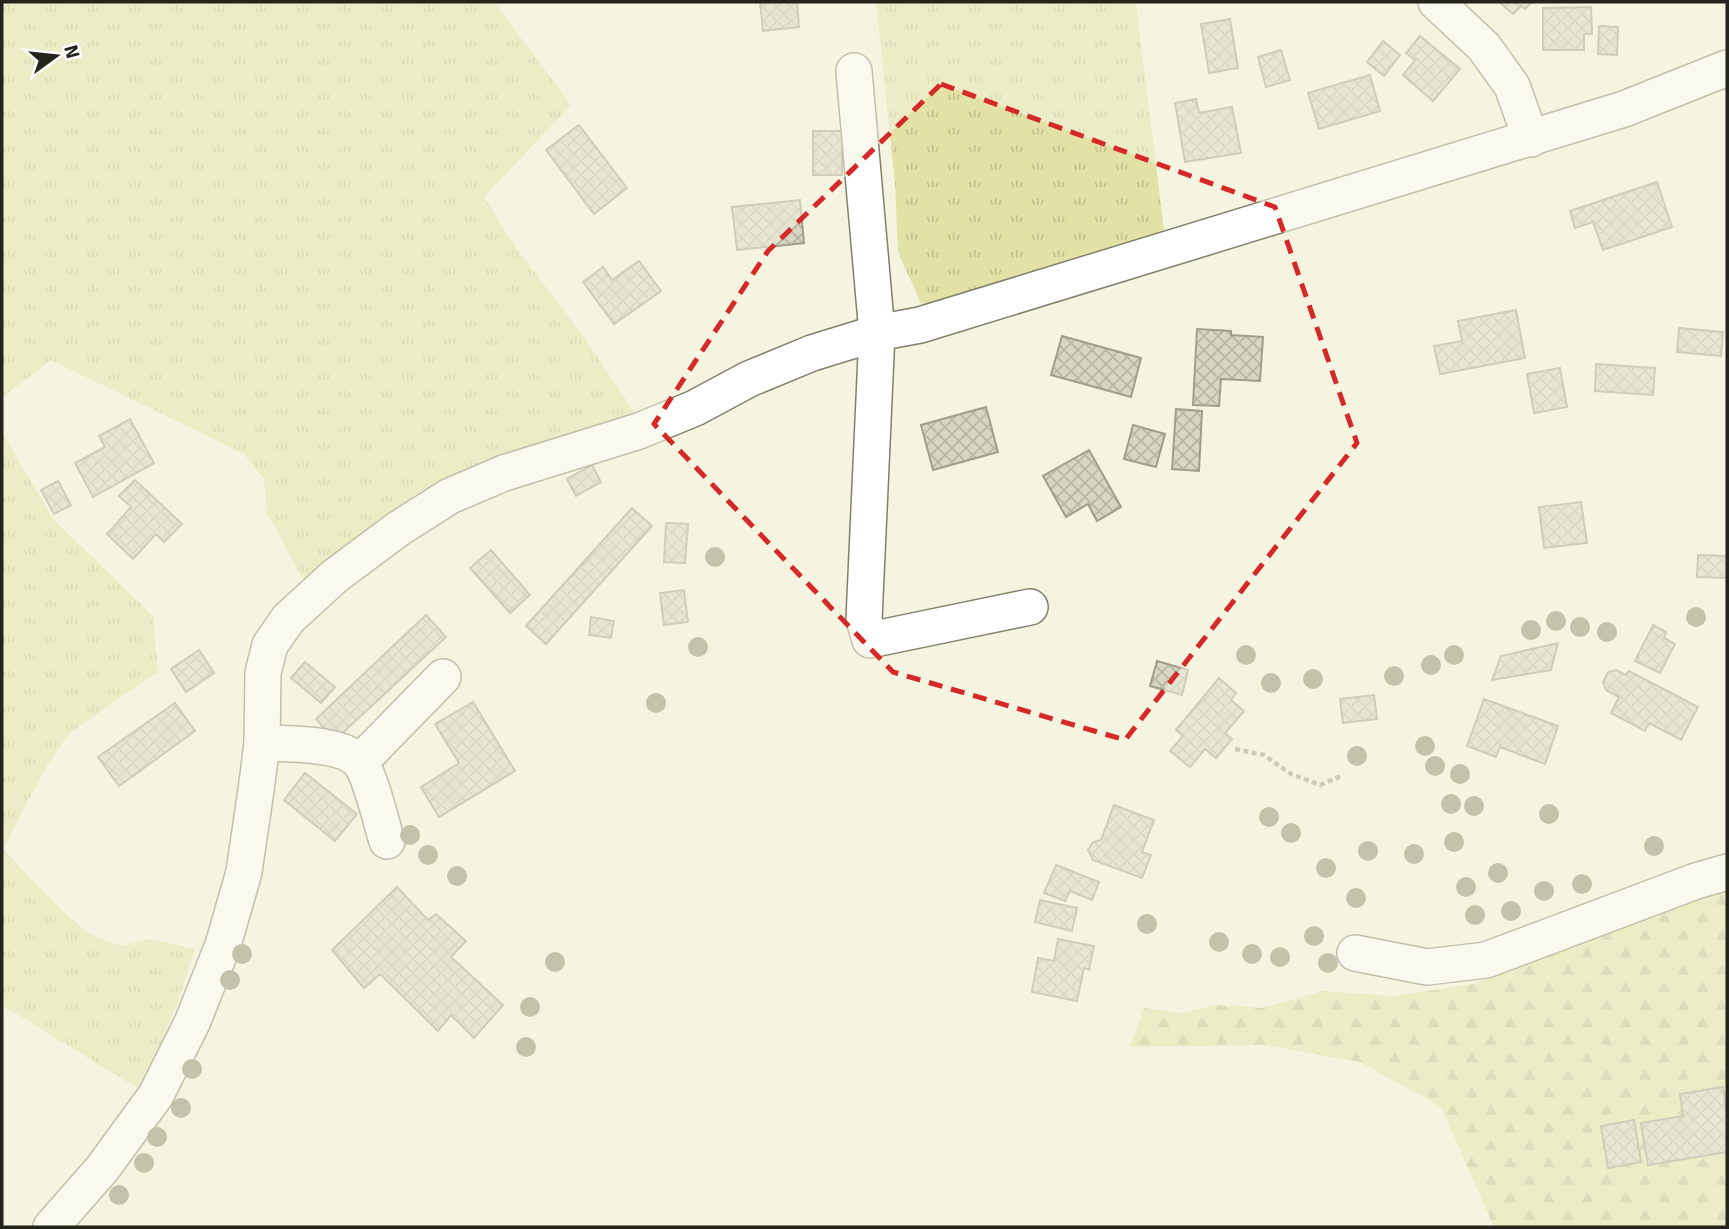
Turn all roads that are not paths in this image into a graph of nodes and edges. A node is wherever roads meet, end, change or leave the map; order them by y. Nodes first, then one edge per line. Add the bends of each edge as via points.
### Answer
1 (1436, 2) edge
2 (1727, 68) edge
3 (855, 71) dead end
4 (1531, 139) junction
5 (877, 334) junction
6 (1030, 607) dead end
7 (443, 677) dead end
8 (262, 743) junction
9 (360, 762) junction
10 (387, 841) dead end
11 (1727, 872) edge
12 (1355, 953) dead end
13 (51, 1227) edge

1 - 4 street via 1484,47 1512,86
2 - 4 street
3 - 5 street
4 - 5 street via 933,321
5 - 6 street via 864,620 870,640
5 - 8 street via 787,363 639,431 504,473 450,496 398,529 335,576 288,619 270,645 262,673
7 - 9 street
8 - 9 street via 328,748
8 - 13 street via 244,872 223,945 192,1023 156,1095 102,1169
9 - 10 street
11 - 12 street via 1486,960 1427,967

